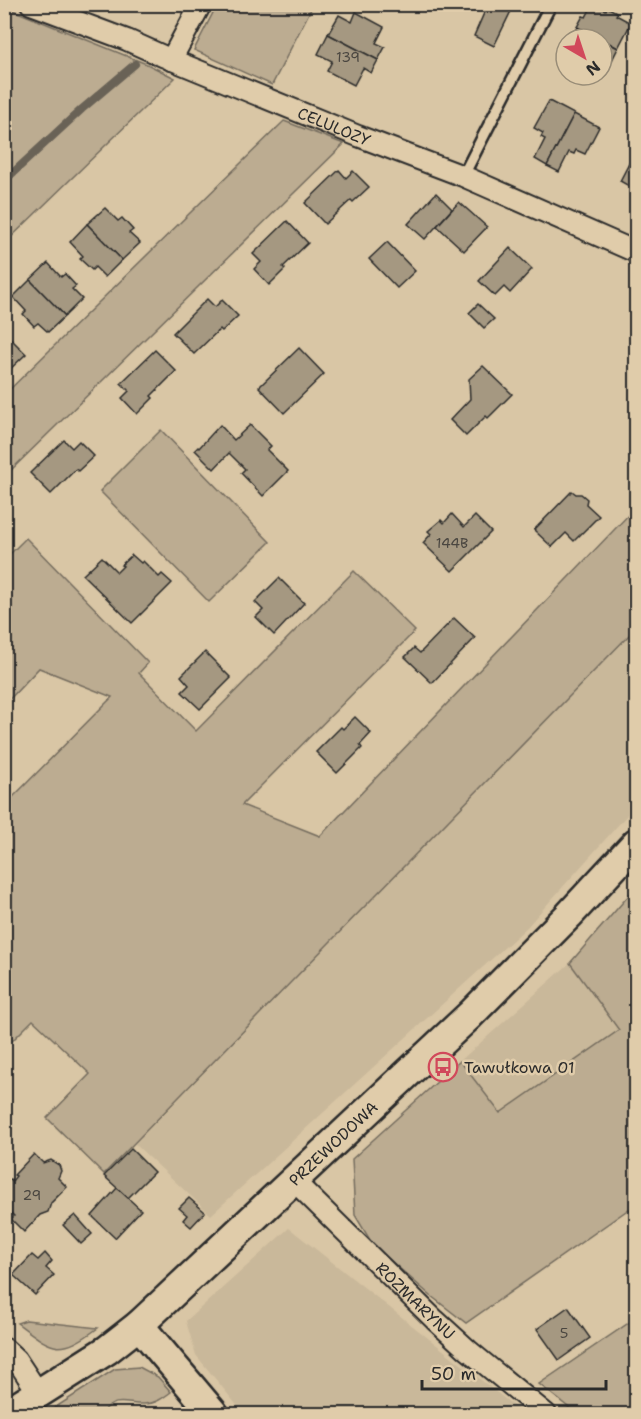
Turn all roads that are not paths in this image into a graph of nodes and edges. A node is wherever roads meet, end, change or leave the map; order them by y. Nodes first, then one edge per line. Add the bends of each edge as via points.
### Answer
1 (31, 4) edge
2 (201, 4) edge
3 (551, 4) edge
4 (162, 56) junction
5 (463, 176) junction
6 (636, 252) edge
7 (636, 843) edge
8 (293, 1180) junction
9 (139, 1325) junction
10 (4, 1348) edge
11 (39, 1394) junction
12 (6, 1414) edge
13 (214, 1414) edge
14 (546, 1414) edge

1 - 4 street, CELULOZY
2 - 4 street
3 - 5 lane
4 - 5 street, CELULOZY
5 - 6 street, CELULOZY
7 - 8 street, PRZEWODOWA via 519,967
8 - 9 street, PRZEWODOWA
8 - 14 street, ROZMARYNU via 435,1320
9 - 11 street, PRZEWODOWA
9 - 13 street
10 - 11 street
11 - 12 street, PRZEWODOWA

